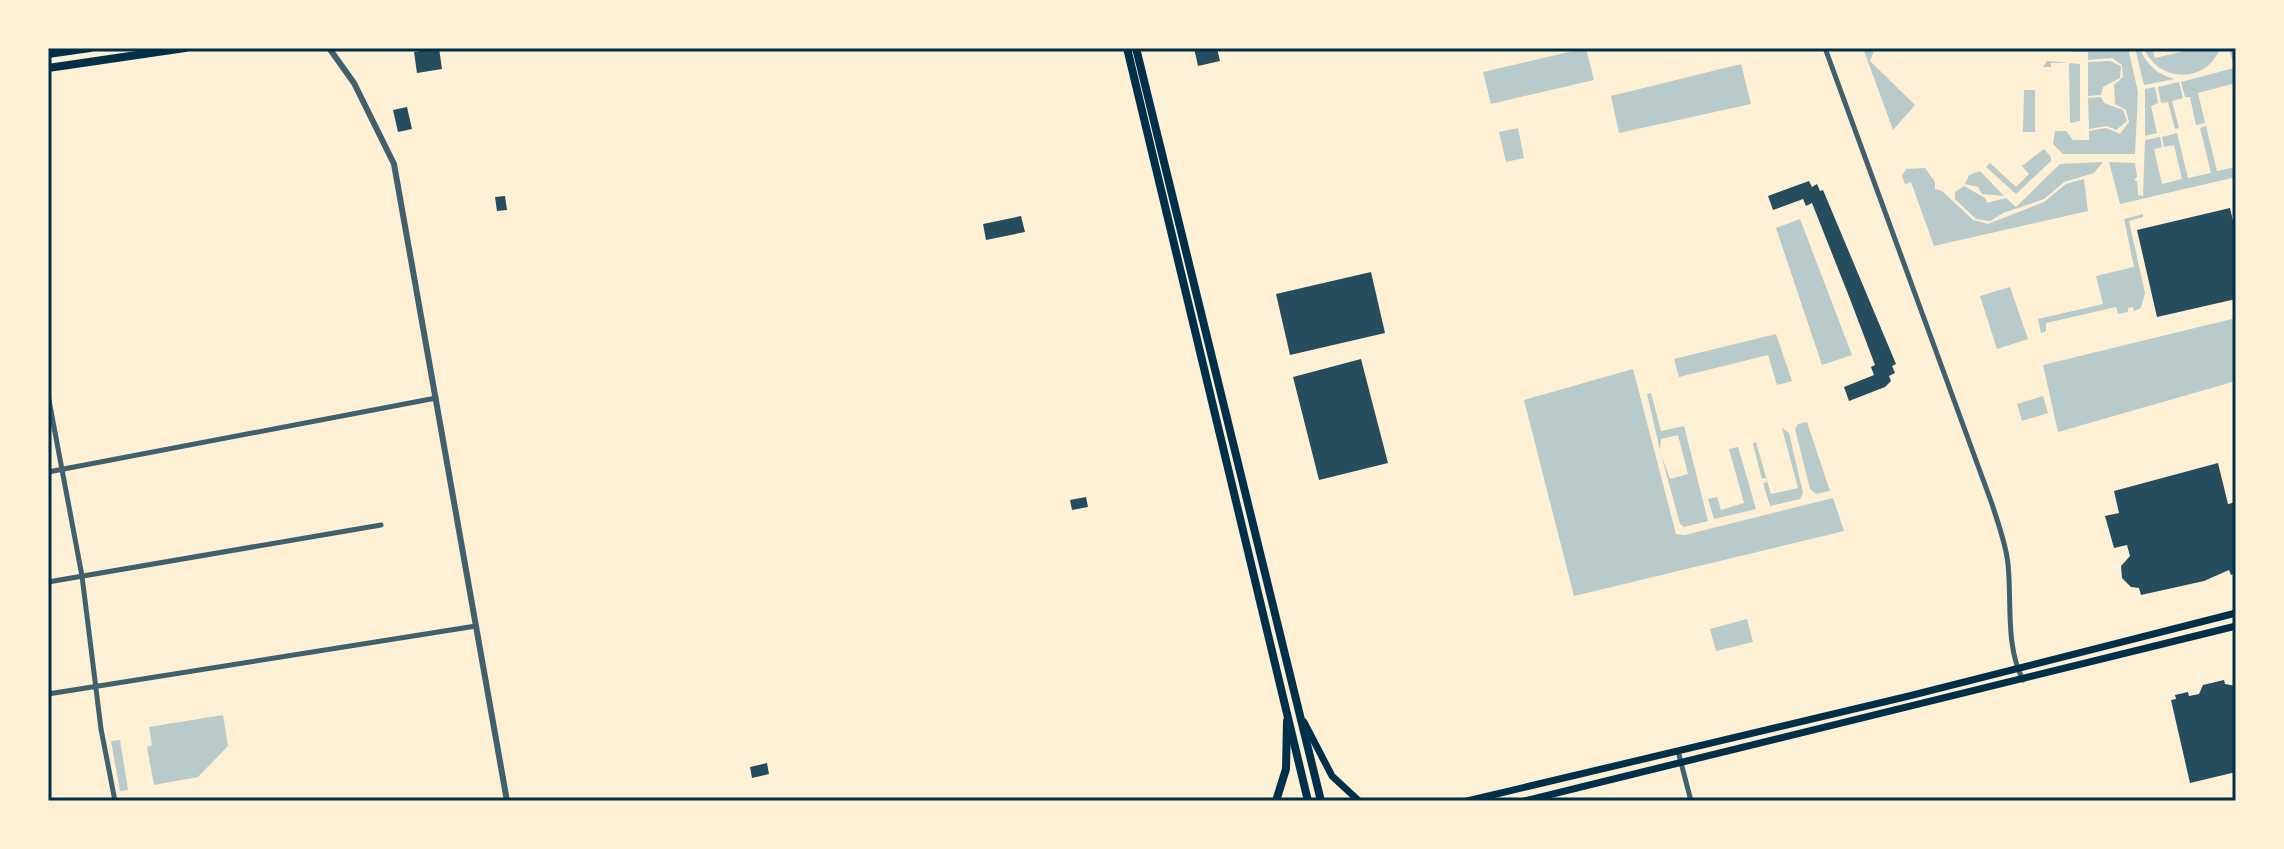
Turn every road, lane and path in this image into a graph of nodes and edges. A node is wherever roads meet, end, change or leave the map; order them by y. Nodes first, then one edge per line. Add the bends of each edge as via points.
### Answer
1 (90, 48) edge
2 (185, 48) edge
3 (329, 48) edge
4 (1129, 48) edge
5 (1825, 48) edge
6 (48, 54) edge
7 (48, 68) edge
8 (1160, 162) junction
9 (48, 395) edge
10 (436, 398) junction
11 (62, 470) junction
12 (48, 472) edge
13 (381, 525) dead end
14 (82, 576) junction
15 (48, 582) edge
16 (2236, 613) edge
17 (476, 626) junction
18 (2236, 626) edge
19 (2017, 668) junction
20 (2023, 680) junction
21 (97, 685) junction
22 (48, 694) edge
23 (1299, 709) junction
24 (1287, 712) junction
25 (1678, 751) junction
26 (1681, 763) junction
27 (115, 801) edge
28 (507, 801) edge
29 (1276, 801) edge
30 (1308, 801) edge
31 (1321, 801) edge
32 (1359, 801) edge
33 (1467, 801) edge
34 (1524, 801) edge
35 (1691, 801) edge

1 - 6 main road
2 - 7 main road
3 - 10 street via 354,83 394,164
4 - 8 main road
5 - 19 street via 1992,504 2007,561
8 - 23 main road
8 - 24 main road
9 - 11 street
10 - 11 street
10 - 17 street
11 - 12 street
11 - 14 street
13 - 14 street
14 - 15 street
14 - 21 street
16 - 19 main road
17 - 21 street
17 - 28 street
18 - 20 main road
19 - 20 street
19 - 25 main road
20 - 26 main road
21 - 22 street
21 - 27 street
23 - 31 main road
23 - 32 main road via 1332,776
24 - 29 main road via 1286,769
24 - 30 main road
25 - 26 street
25 - 33 main road
26 - 34 main road
26 - 35 street

